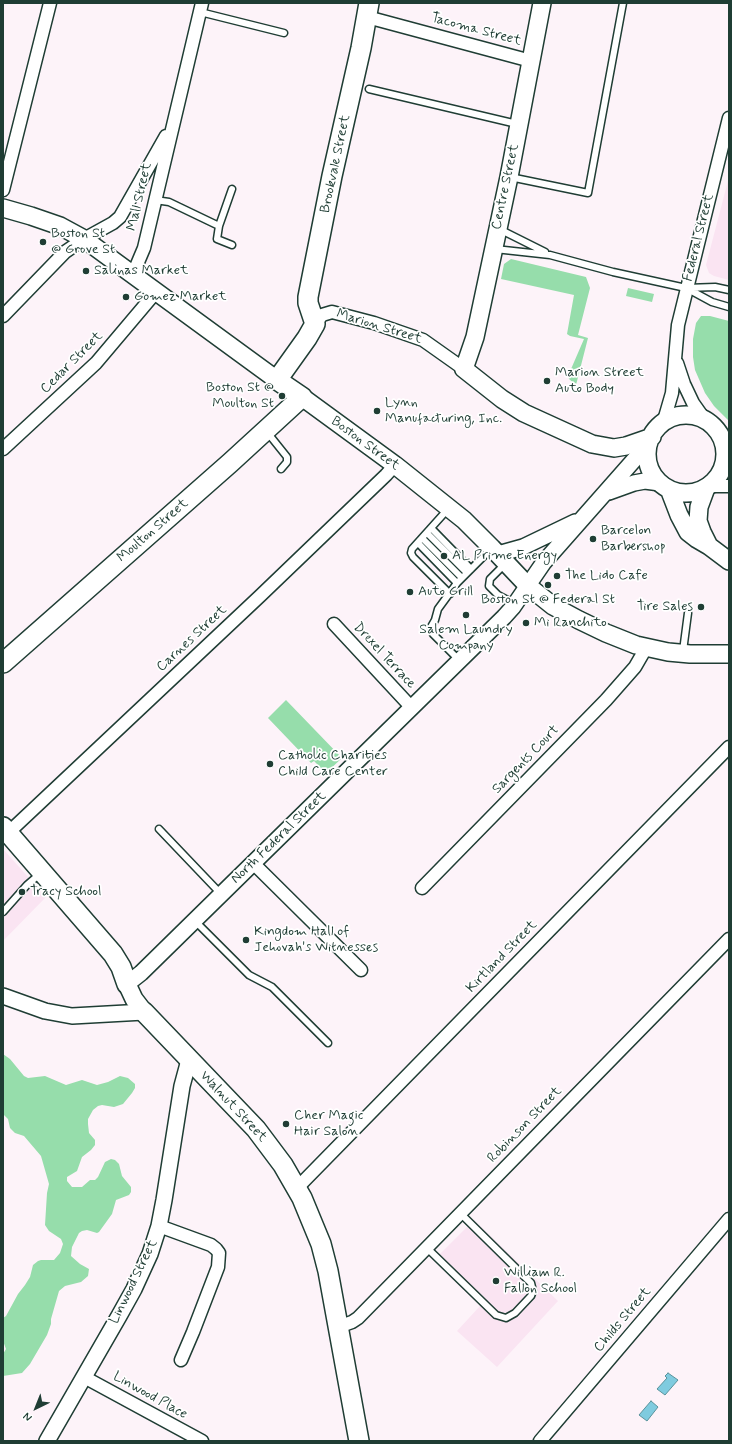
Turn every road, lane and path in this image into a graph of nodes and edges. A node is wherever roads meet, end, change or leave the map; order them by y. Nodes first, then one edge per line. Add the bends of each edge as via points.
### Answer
1 (50, 3) edge
2 (542, 3) edge
3 (623, 3) edge
4 (201, 8) edge
5 (368, 10) edge
6 (284, 33) dead end
7 (531, 61) junction
8 (369, 89) dead end
9 (729, 118) edge
10 (518, 124) junction
11 (172, 125) junction
12 (509, 177) junction
13 (232, 189) dead end
14 (3, 190) edge
15 (155, 200) junction
16 (3, 208) edge
17 (219, 226) junction
18 (497, 228) junction
19 (84, 239) junction
20 (232, 245) dead end
21 (493, 248) junction
22 (550, 255) junction
23 (133, 274) junction
24 (686, 288) junction
25 (729, 290) edge
26 (156, 292) junction
27 (729, 307) edge
28 (3, 316) edge
29 (315, 324) junction
30 (675, 358) junction
31 (464, 369) junction
32 (278, 380) junction
33 (302, 397) junction
34 (705, 420) junction
35 (663, 424) junction
36 (267, 431) junction
37 (651, 440) junction
38 (3, 448) edge
39 (727, 452) edge
40 (395, 465) junction
41 (280, 469) dead end
42 (665, 486) junction
43 (729, 486) edge
44 (707, 487) junction
45 (606, 493) junction
46 (449, 508) junction
47 (581, 518) junction
48 (425, 536) junction
49 (709, 546) junction
50 (499, 555) junction
51 (729, 561) edge
52 (464, 576) junction
53 (528, 586) junction
54 (450, 594) junction
55 (515, 604) junction
56 (688, 613) dead end
57 (334, 624) dead end
58 (646, 648) junction
59 (683, 653) junction
60 (729, 654) edge
61 (460, 662) junction
62 (3, 663) edge
63 (412, 708) junction
64 (729, 747) edge
65 (160, 829) dead end
66 (6, 830) edge
67 (253, 863) junction
68 (42, 872) junction
69 (422, 888) dead end
70 (221, 894) junction
71 (3, 912) edge
72 (194, 920) junction
73 (729, 939) edge
74 (361, 970) dead end
75 (127, 984) junction
76 (3, 996) edge
77 (144, 1012) junction
78 (328, 1043) dead end
79 (189, 1060) junction
80 (297, 1188) junction
81 (460, 1213) junction
82 (729, 1219) edge
83 (159, 1226) junction
84 (426, 1248) junction
85 (338, 1327) junction
86 (181, 1360) dead end
87 (84, 1377) junction
88 (47, 1441) edge
89 (202, 1441) edge
90 (359, 1441) edge
91 (540, 1441) edge

1 - 14 street
2 - 7 main road, Centre Street
3 - 12 lane via 588,193
4 - 6 lane
4 - 11 street, Mall Street
5 - 7 street, Tacoma Street
5 - 29 main road, Brookvale Street via 308,296
7 - 10 main road, Centre Street
8 - 10 lane
9 - 24 street, Federal Street
10 - 12 main road, Centre Street
11 - 15 street, Mall Street
11 - 19 street, Mall Street via 122,214 113,223
12 - 18 main road, Centre Street
13 - 17 lane
15 - 17 lane via 169,202
15 - 23 street, Mall Street via 144,248
16 - 19 main road, Boston Street via 60,226
17 - 20 lane via 217,239
18 - 21 main road, Centre Street
18 - 22 lane
19 - 23 main road, Boston Street
19 - 28 street, Mall Street via 65,252
21 - 22 lane
21 - 31 main road, Centre Street via 474,341
22 - 24 lane
23 - 26 main road, Boston Street
24 - 25 lane via 715,287
24 - 27 lane via 712,302
24 - 30 street, Federal Street via 677,331
26 - 32 main road, Boston Street
26 - 38 street, Cedar Street via 96,363
29 - 31 street, Marion Street via 322,315 332,312 374,323 423,340
29 - 32 main road, Marion Street
30 - 34 street, Federal Street via 684,384
30 - 35 street, Federal Street via 670,400
31 - 37 main road, Marion Street via 518,409 592,444 614,448
32 - 33 main road, Boston Street
33 - 36 main road, Moulton Street
33 - 40 main road, Boston Street
34 - 35 main road via 684,416
34 - 39 main road via 718,432
35 - 37 main road
36 - 41 lane via 287,457 286,464
36 - 62 main road, Moulton Street
37 - 42 main road via 648,455 650,467
37 - 45 street
39 - 44 main road via 716,480
40 - 46 main road, Boston Street
40 - 66 street, Carnes Street via 260,596
42 - 44 main road via 690,493
42 - 45 street via 648,481
42 - 49 main road via 686,529
43 - 44 street
44 - 49 main road via 699,507 698,521
45 - 47 street
46 - 48 lane
46 - 50 main road, Boston Street
47 - 50 street
47 - 53 street via 544,562
48 - 52 lane
48 - 52 lane
48 - 54 lane via 412,550 412,556
49 - 51 main road
50 - 52 lane
50 - 53 main road, Boston Street
50 - 55 lane via 489,584 498,595
52 - 54 lane
53 - 55 street, North Federal Street
53 - 58 main road, Boston Street via 548,602 579,620 625,642
54 - 61 lane via 438,609 430,630
55 - 61 street, North Federal Street
56 - 59 lane
57 - 63 street, Drexel Terrace
58 - 59 main road, Boston Street
58 - 69 street, Sargents Court via 635,666 606,700
59 - 60 main road, Boston Street
61 - 63 street, North Federal Street
63 - 67 street, North Federal Street
64 - 80 street, Kirtland Street
65 - 70 lane
66 - 68 main road, Walnut Street
67 - 70 street, North Federal Street
67 - 74 street
68 - 71 lane
68 - 75 main road, Walnut Street via 113,954 122,968
70 - 72 street, North Federal Street
72 - 75 street, North Federal Street
72 - 78 lane via 248,975 272,987
73 - 81 street, Robinson Street
75 - 77 main road, Walnut Street
76 - 77 street via 45,1011 72,1016
77 - 79 main road, Walnut Street
79 - 80 main road, Walnut Street via 260,1133
79 - 83 street, Linwood Street via 182,1086
80 - 85 main road, Walnut Street via 321,1244
81 - 84 street, Robinson Street
81 - 84 lane via 531,1283 530,1298 515,1314 506,1318 496,1315
82 - 91 street, Childs Street
83 - 86 street via 211,1245 219,1253 219,1264
83 - 87 street, Linwood Street via 134,1289
84 - 85 street, Robinson Street via 358,1318
85 - 90 main road, Walnut Street
87 - 88 street, Linwood Street
87 - 89 street, Linwood Place

